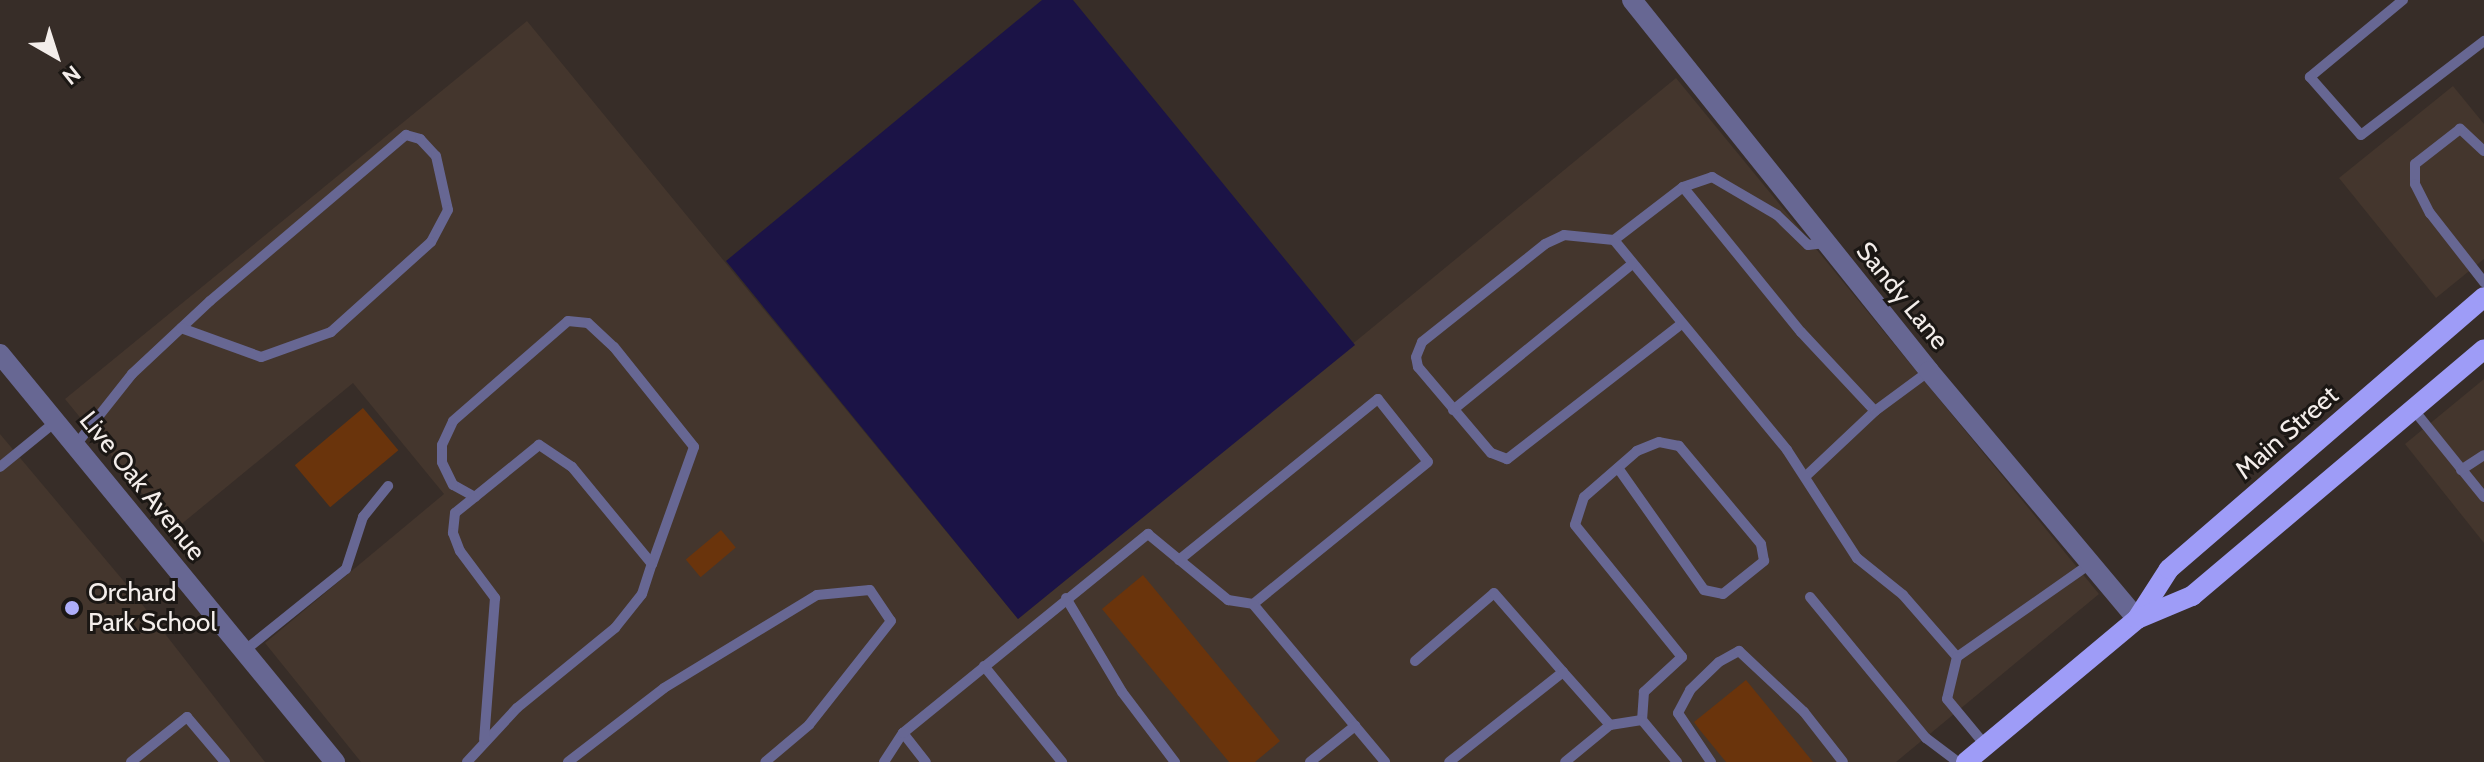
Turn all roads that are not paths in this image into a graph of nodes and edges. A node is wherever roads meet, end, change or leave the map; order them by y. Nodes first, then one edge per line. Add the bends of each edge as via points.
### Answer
1 (1632, 0) edge
2 (2403, 0) edge
3 (2484, 41) edge
4 (2484, 151) edge
5 (1683, 187) junction
6 (1614, 240) junction
7 (1825, 243) junction
8 (1632, 264) junction
9 (2484, 282) edge
10 (2484, 297) edge
11 (1680, 325) junction
12 (181, 328) junction
13 (2484, 349) edge
14 (0, 354) edge
15 (1929, 371) junction
16 (2413, 409) junction
17 (1453, 410) junction
18 (1875, 411) junction
19 (55, 422) junction
20 (75, 446) junction
21 (2484, 447) edge
22 (2481, 456) edge
23 (0, 467) edge
24 (1618, 468) junction
25 (2461, 470) junction
26 (1806, 476) junction
27 (388, 486) dead end
28 (475, 497) junction
29 (2484, 497) edge
30 (1179, 560) junction
31 (2091, 563) junction
32 (652, 564) junction
33 (1810, 597) dead end
34 (1066, 598) junction
35 (1253, 604) junction
36 (2137, 619) junction
37 (244, 651) junction
38 (1957, 657) junction
39 (1415, 661) dead end
40 (984, 666) junction
41 (1563, 672) junction
42 (1642, 720) junction
43 (1610, 725) junction
44 (1355, 726) junction
45 (903, 733) junction
46 (484, 740) junction
47 (1986, 746) junction
48 (131, 762) edge
49 (225, 762) edge
50 (335, 762) edge
51 (467, 762) edge
52 (568, 762) edge
53 (765, 762) edge
54 (884, 762) edge
55 (926, 762) edge
56 (1062, 762) edge
57 (1175, 762) edge
58 (1310, 762) edge
59 (1385, 762) edge
60 (1449, 762) edge
61 (1565, 762) edge
62 (1677, 762) edge
63 (1711, 762) edge
64 (1843, 762) edge
65 (1958, 762) edge
66 (1966, 762) edge

1 - 7 street, Sandy Lane
2 - 3 lane via 2310,77 2361,135
4 - 9 lane via 2460,129 2415,164 2415,184 2451,245
5 - 6 lane
5 - 7 lane via 1712,177 1777,215 1808,245
5 - 18 lane via 1801,332
6 - 8 lane
6 - 17 lane via 1564,235 1545,244 1422,342 1418,367
7 - 15 street, Sandy Lane
8 - 11 lane
8 - 17 lane
10 - 36 main road, Main Street via 2169,569
11 - 17 lane via 1507,459 1491,453
11 - 26 lane
12 - 12 lane via 406,135 420,139 436,156 448,210 431,242 331,332 261,357
12 - 20 lane via 132,374
13 - 16 main road, Main Street
14 - 19 street, Live Oak Avenue
15 - 18 lane
15 - 31 street, Sandy Lane
16 - 25 lane
16 - 36 main road, Main Street via 2192,596
18 - 26 lane
19 - 20 street, Live Oak Avenue
19 - 23 lane
20 - 37 street, Live Oak Avenue
21 - 22 lane
22 - 25 lane
24 - 24 lane via 1637,451 1659,442 1679,446 1761,544 1764,561 1723,594 1704,590
24 - 42 lane via 1584,497 1575,525 1682,657 1644,692
25 - 29 lane
26 - 38 lane via 1825,515 1857,558 1903,595
27 - 37 lane via 363,517 346,569
28 - 32 lane via 539,445 552,449 632,534
28 - 32 lane via 453,485 442,462 442,445 453,421 568,321 588,323 614,347 694,447
28 - 46 lane via 455,513 453,533 495,598
30 - 34 lane via 1148,534
30 - 35 lane via 1228,600
30 - 35 lane via 1378,399 1428,462
31 - 36 street, Sandy Lane
31 - 38 lane
32 - 46 lane via 642,594 615,628
33 - 65 lane via 1926,738
34 - 40 lane
34 - 57 lane via 1122,692
35 - 44 lane
36 - 47 main road, Main Street
37 - 50 street, Live Oak Avenue
38 - 47 lane via 1947,699
39 - 41 lane via 1494,593
40 - 45 lane
40 - 56 lane
41 - 43 lane
41 - 60 lane
42 - 43 lane
42 - 62 lane
43 - 61 lane
44 - 58 lane
44 - 59 lane
45 - 54 lane
45 - 55 lane
46 - 51 lane
47 - 66 main road, Main Street
48 - 49 lane via 187,717
52 - 53 lane via 664,688 817,595 870,590 891,621 809,725
63 - 64 lane via 1678,713 1690,690 1739,651 1804,712

